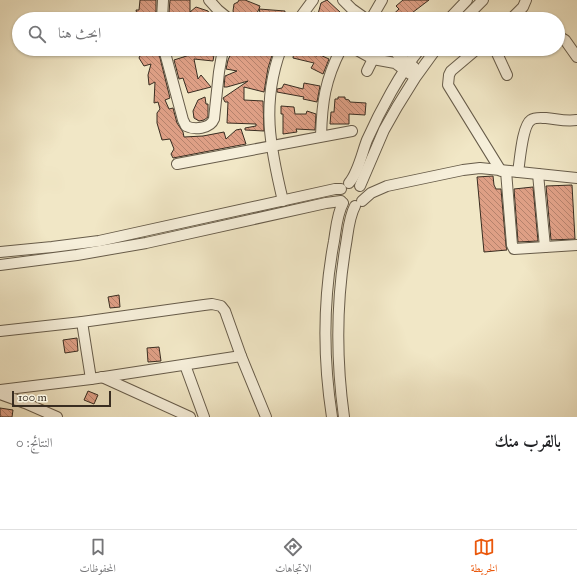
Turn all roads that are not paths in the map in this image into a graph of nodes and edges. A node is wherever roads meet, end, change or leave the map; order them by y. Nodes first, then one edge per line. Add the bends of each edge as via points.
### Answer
1 (164, 0) edge
2 (209, 0) edge
3 (313, 0) edge
4 (343, 0) edge
5 (382, 0) edge
6 (467, 0) edge
7 (483, 0) edge
8 (526, 0) edge
9 (163, 12) edge
10 (220, 12) edge
11 (304, 12) edge
12 (356, 12) edge
13 (375, 12) edge
14 (455, 12) edge
15 (471, 12) edge
16 (519, 12) edge
17 (565, 41) edge
18 (166, 56) edge
19 (221, 56) edge
20 (279, 56) edge
21 (338, 56) edge
22 (368, 56) edge
23 (390, 56) edge
24 (399, 56) edge
25 (415, 56) edge
26 (431, 56) edge
27 (469, 56) edge
28 (499, 56) edge
29 (577, 57) edge
30 (373, 59) junction
31 (387, 61) junction
32 (407, 67) junction
33 (367, 71) dead end
34 (417, 74) junction
35 (507, 75) dead end
36 (577, 120) edge
37 (352, 131) dead end
38 (321, 136) junction
39 (270, 146) junction
40 (177, 164) dead end
41 (504, 171) junction
42 (518, 172) junction
43 (538, 174) junction
44 (577, 178) edge
45 (345, 186) junction
46 (387, 186) junction
47 (360, 187) junction
48 (283, 201) junction
49 (342, 202) junction
50 (358, 203) junction
51 (577, 245) edge
52 (545, 248) junction
53 (0, 252) edge
54 (0, 266) edge
55 (82, 322) junction
56 (0, 332) edge
57 (241, 356) junction
58 (185, 365) junction
59 (102, 377) junction
60 (91, 379) junction
61 (0, 390) edge
62 (0, 394) edge
63 (57, 417) edge
64 (190, 417) edge
65 (204, 417) edge
66 (266, 417) edge
67 (332, 417) edge
68 (344, 417) edge

1 - 9 street
2 - 10 street
3 - 11 street
4 - 12 street
5 - 13 street
6 - 14 street
7 - 15 street
8 - 16 street
17 - 29 street
18 - 19 street via 183,120 186,126 193,128 211,124 214,120
20 - 39 street via 270,90
21 - 38 street via 323,99
22 - 30 street
23 - 31 street
24 - 32 street
25 - 32 street
26 - 34 street
27 - 41 street via 449,75 448,85
28 - 35 street
30 - 31 street
30 - 33 street
31 - 32 street
32 - 34 street
32 - 45 street via 379,115 354,177
34 - 47 street via 384,130
36 - 42 street via 531,120 525,130
37 - 38 street
38 - 39 street
39 - 40 street
39 - 48 street
41 - 42 street
41 - 46 street via 480,168 463,170
41 - 52 street via 513,248
42 - 43 street
43 - 44 street
43 - 52 street
45 - 47 street via 357,184
45 - 48 street
45 - 49 street via 340,195
46 - 47 street
46 - 50 street via 371,193
47 - 50 street via 363,196
48 - 53 street via 98,241
49 - 50 street via 348,206
49 - 54 street via 326,202 146,243
49 - 67 street via 330,263 326,310 326,353
50 - 68 street via 347,235 338,306 338,356
51 - 52 street
55 - 56 street
55 - 57 street via 218,305 225,311
55 - 60 street
57 - 58 street
57 - 66 street
58 - 59 street
58 - 65 street
59 - 60 street
59 - 64 street
60 - 61 street
62 - 63 street

